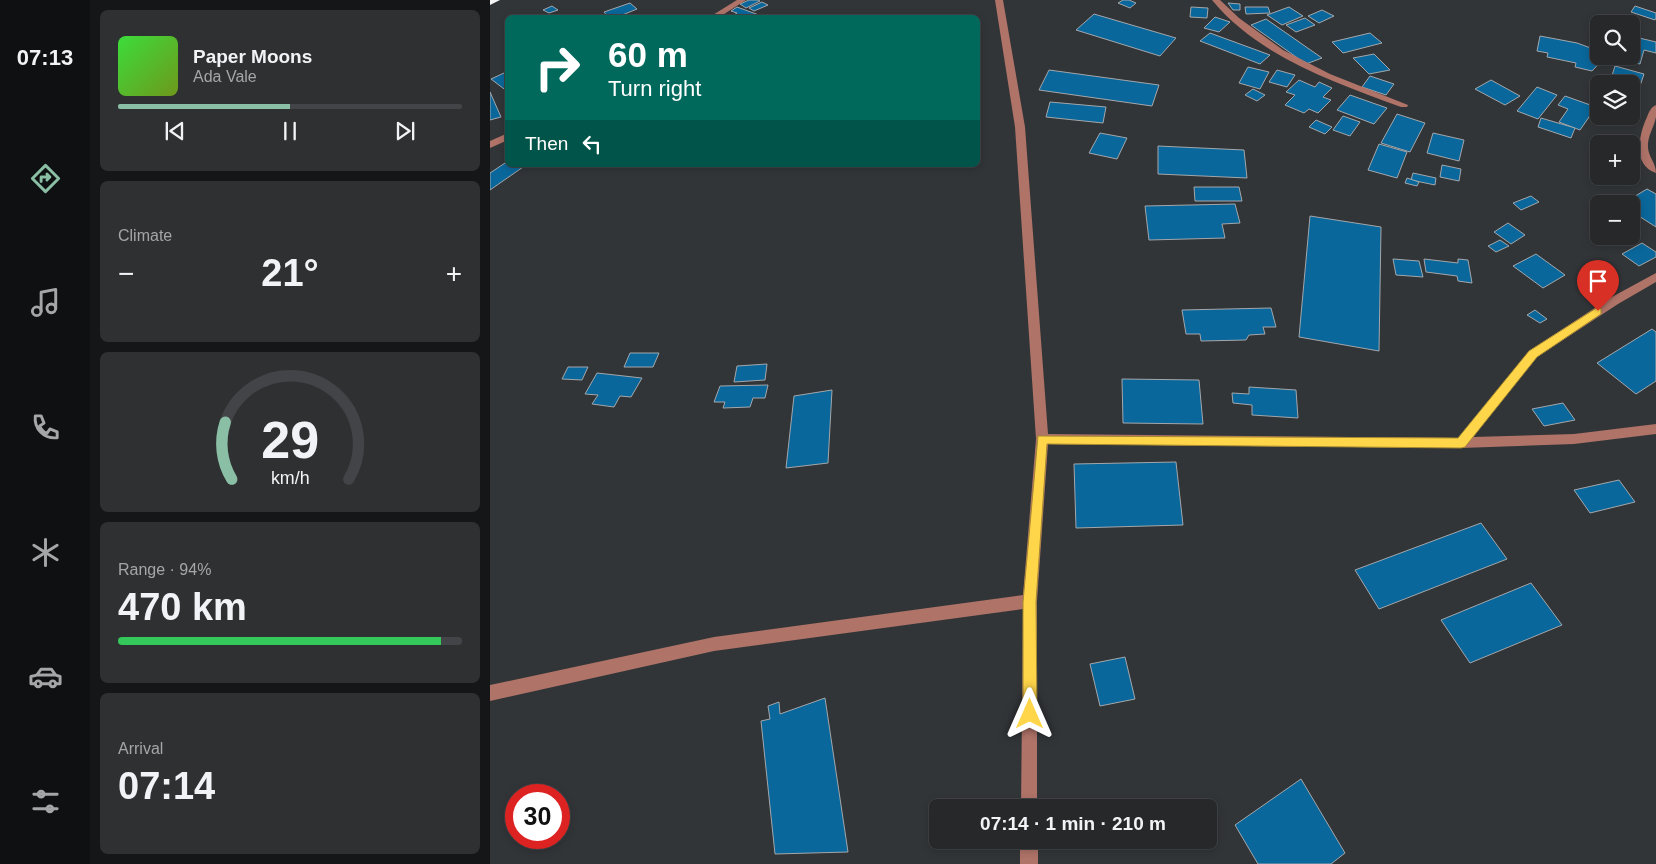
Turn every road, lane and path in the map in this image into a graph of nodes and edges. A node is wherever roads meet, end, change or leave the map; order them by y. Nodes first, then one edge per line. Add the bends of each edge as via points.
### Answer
1 (495, 0) edge
2 (742, 0) edge
3 (999, 0) edge
4 (1216, 0) edge
5 (490, 2) edge
6 (717, 15) edge
7 (1404, 105) dead end
8 (1656, 108) edge
9 (505, 138) edge
10 (490, 145) edge
11 (1656, 170) edge
12 (1656, 277) edge
13 (1656, 429) edge
14 (1042, 440) junction
15 (1461, 443) junction
16 (1030, 602) junction
17 (490, 693) edge
18 (1030, 799) edge
19 (1030, 849) edge
20 (1030, 864) edge

1 - 5 highway
2 - 6 street
3 - 14 street via 1020,126
4 - 7 street via 1278,52 1324,76
8 - 11 street via 1644,132 1643,146 1648,163
9 - 10 street
12 - 15 street via 1533,354
13 - 15 street via 1574,439
14 - 15 street
14 - 16 street
16 - 17 street via 714,644
16 - 18 street
19 - 20 street

